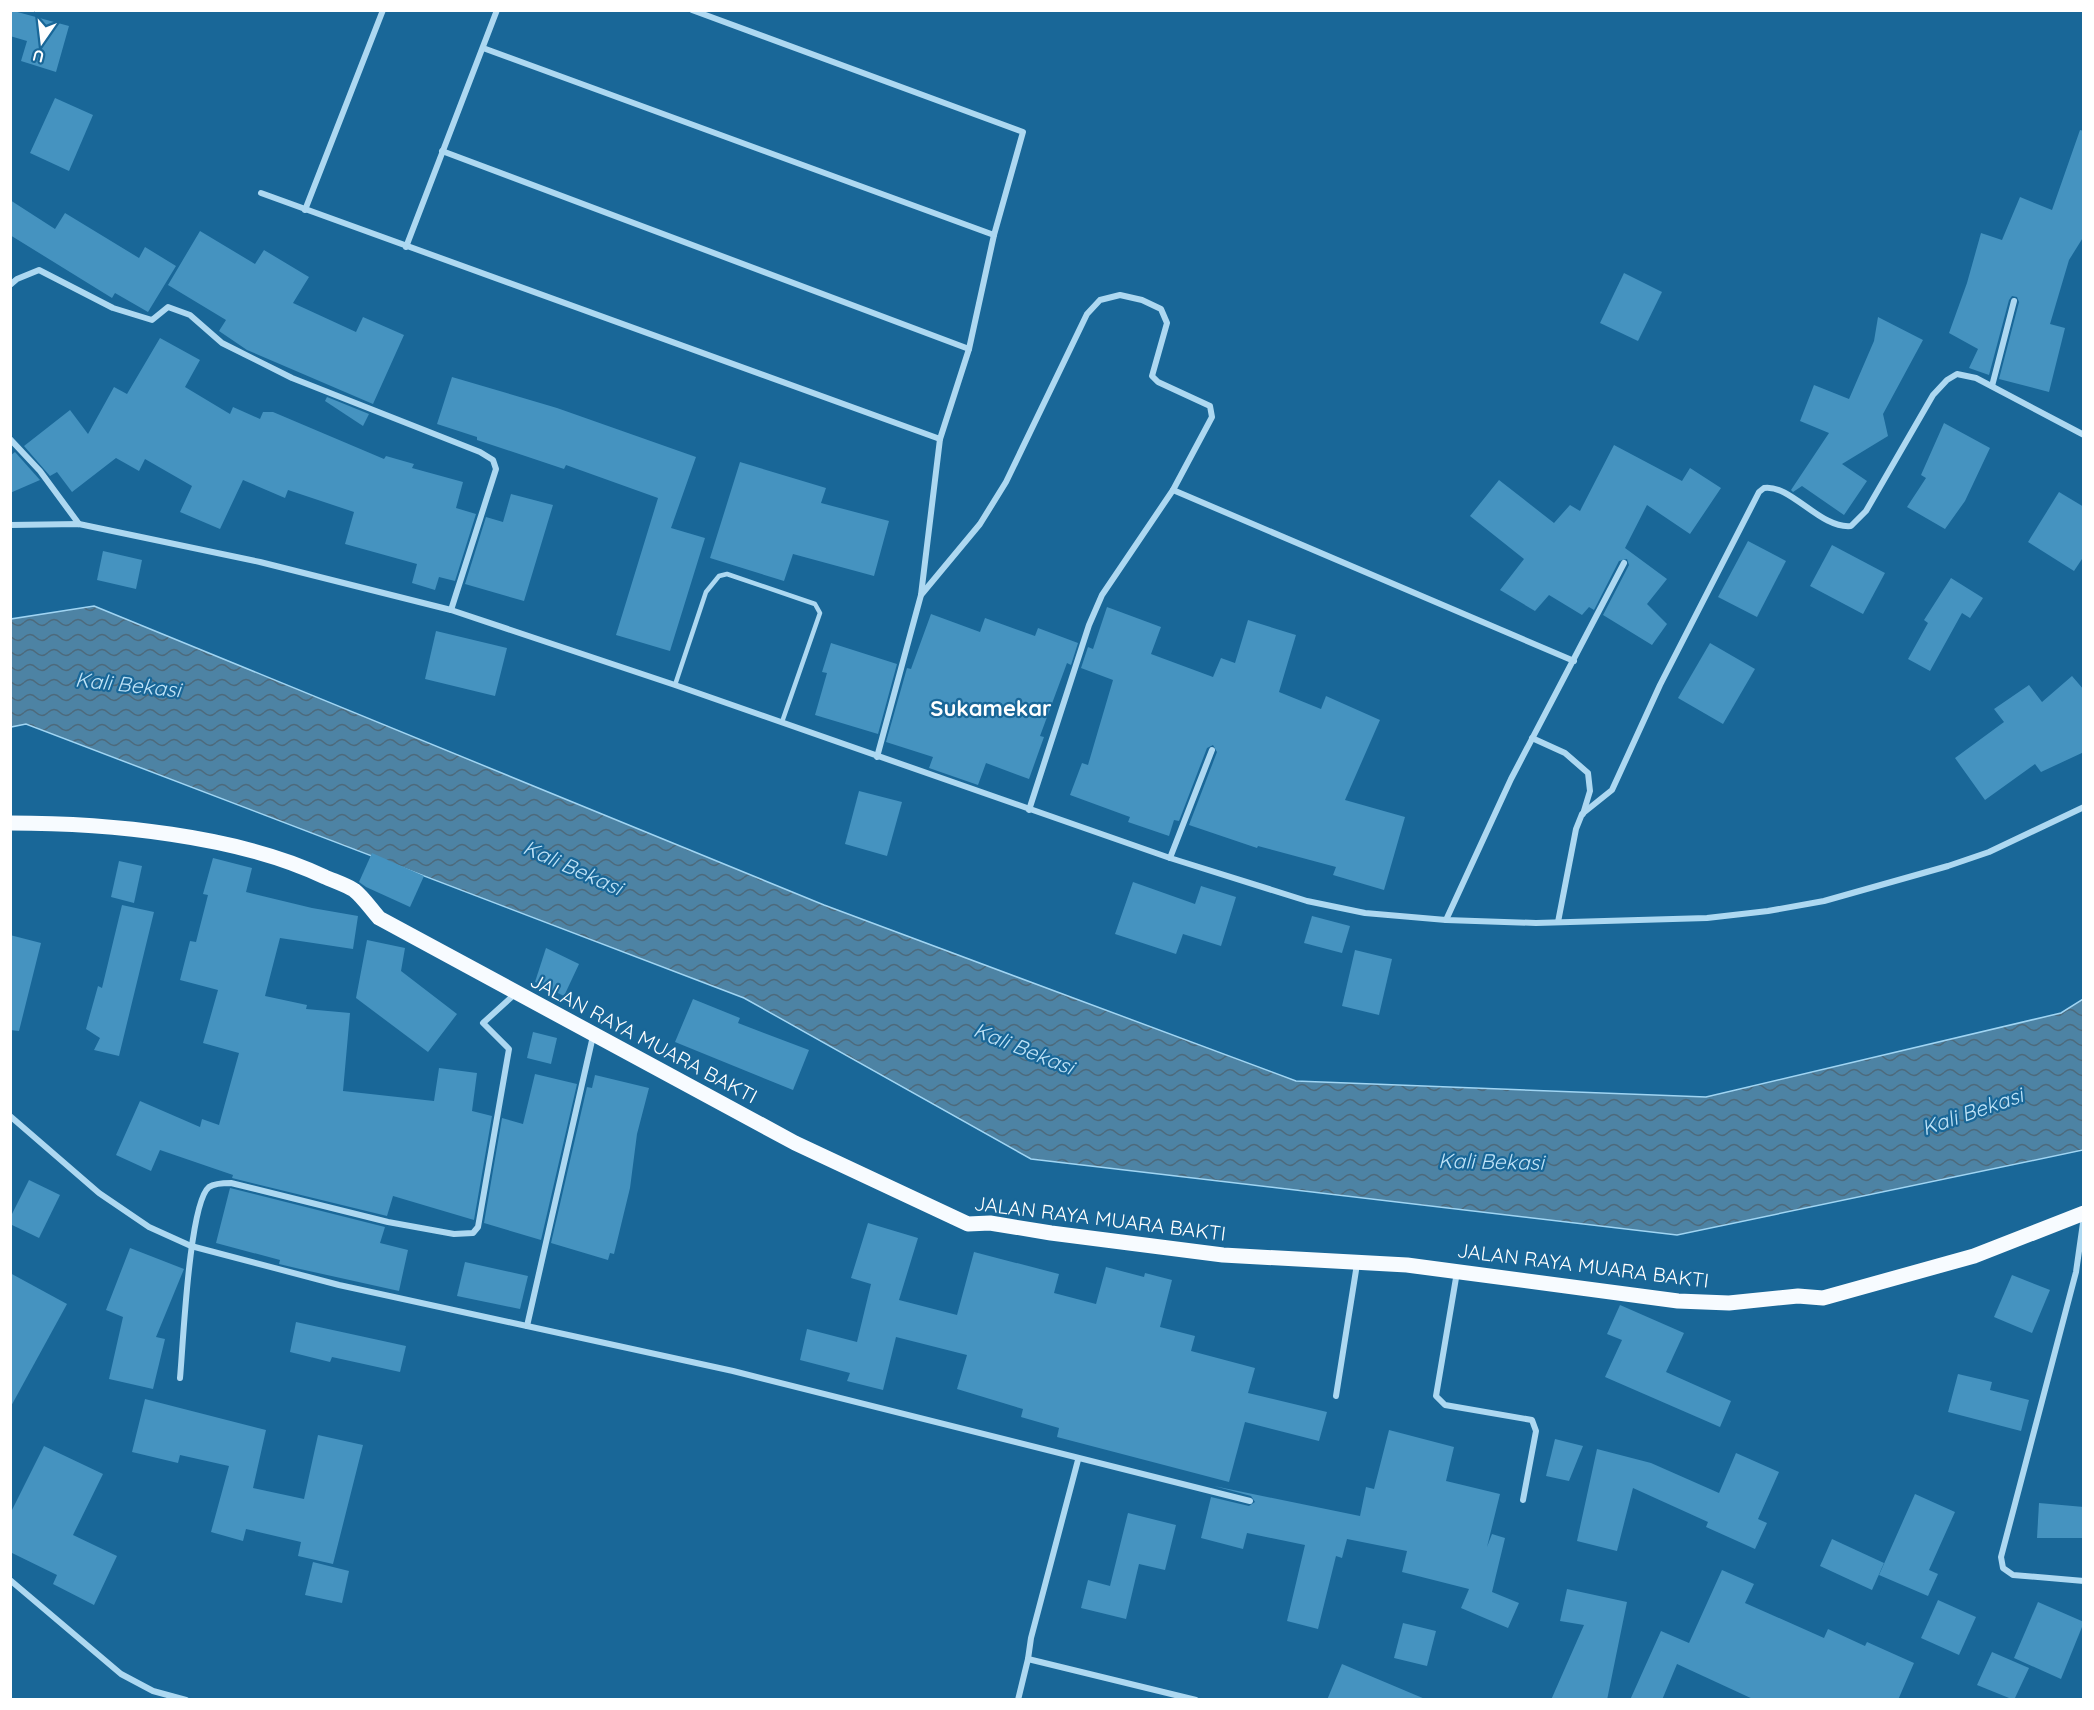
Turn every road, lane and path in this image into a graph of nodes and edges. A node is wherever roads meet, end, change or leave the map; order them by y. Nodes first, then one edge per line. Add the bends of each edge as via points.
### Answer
1 (383, 10) edge
2 (497, 10) edge
3 (692, 10) edge
4 (483, 48) junction
5 (442, 151) junction
6 (261, 193) dead end
7 (305, 210) junction
8 (994, 235) junction
9 (406, 247) junction
10 (10, 285) edge
11 (2014, 301) dead end
12 (969, 349) junction
13 (1992, 386) junction
14 (2084, 435) edge
15 (940, 439) junction
16 (10, 440) edge
17 (1173, 490) junction
18 (79, 524) junction
19 (10, 525) edge
20 (1624, 563) dead end
21 (921, 595) junction
22 (451, 610) junction
23 (1574, 661) junction
24 (675, 685) junction
25 (782, 722) junction
26 (1532, 738) junction
27 (1212, 750) dead end
28 (877, 757) junction
29 (2084, 807) edge
30 (1029, 810) junction
31 (1582, 814) junction
32 (10, 823) edge
33 (1170, 858) junction
34 (1446, 920) junction
35 (1558, 922) junction
36 (516, 993) junction
37 (593, 1035) junction
38 (10, 1116) edge
39 (2084, 1215) edge
40 (191, 1246) junction
41 (1357, 1263) junction
42 (1457, 1271) junction
43 (527, 1326) junction
44 (180, 1378) dead end
45 (1336, 1396) dead end
46 (1078, 1460) junction
47 (1523, 1500) dead end
48 (1250, 1501) dead end
49 (10, 1580) edge
50 (2084, 1581) edge
51 (1028, 1659) junction
52 (186, 1700) edge
53 (1018, 1700) edge
54 (1196, 1700) edge

1 - 7 street
2 - 4 street
3 - 8 street via 1023,132
4 - 5 street
4 - 8 street
5 - 9 street
5 - 12 street
6 - 7 street
7 - 9 street
8 - 12 street
9 - 15 street
10 - 22 street via 39,270 113,308 152,320 168,307 190,315 222,342 292,378 470,447 493,460 496,470
11 - 13 street
12 - 15 street
13 - 14 street
13 - 31 street via 1964,374 1947,380 1934,395 1866,511 1851,526 1833,524 1775,489 1764,488 1759,492 1660,685 1612,790
15 - 21 street
16 - 18 street via 40,471
17 - 21 street via 1213,413 1210,406 1152,376 1167,323 1161,309 1120,295 1100,300 1087,314 1006,482 980,524
17 - 23 street
17 - 30 street via 1102,595
18 - 19 street
18 - 22 street via 260,562
20 - 23 street
21 - 28 street
22 - 24 street
23 - 26 street
24 - 25 street
24 - 25 lane via 706,592 719,576 727,574 815,604 820,613
25 - 28 street
26 - 31 street via 1565,753 1588,773 1590,791
26 - 34 street
27 - 33 street
28 - 30 street
29 - 35 street via 1989,852 1824,901 1707,918
30 - 33 street
31 - 35 street
32 - 36 main road, JALAN RAYA MUARA BAKTI via 150,833 225,845 289,861 354,891 379,918
33 - 34 street via 1307,901 1365,913
34 - 35 street
36 - 37 main road, JALAN RAYA MUARA BAKTI
36 - 40 street via 483,1023 509,1049 483,1213 472,1233 453,1234 388,1222 238,1185 219,1184 209,1187 204,1195
37 - 41 main road, JALAN RAYA MUARA BAKTI via 795,1143 968,1224 990,1223 1223,1255
37 - 43 street
38 - 40 street via 99,1193 149,1227
39 - 42 main road, JALAN RAYA MUARA BAKTI via 1974,1256 1823,1298 1798,1296 1730,1303 1678,1301
39 - 50 street via 2076,1272 2001,1557 2003,1568 2013,1575
40 - 43 street via 339,1285
40 - 44 street
41 - 42 main road, JALAN RAYA MUARA BAKTI
41 - 45 street
42 - 47 street via 1436,1396 1445,1405 1532,1420 1536,1431
43 - 46 street via 733,1371
46 - 48 street
46 - 51 street via 1030,1638
49 - 52 street via 121,1674 153,1691
51 - 53 street
51 - 54 street

